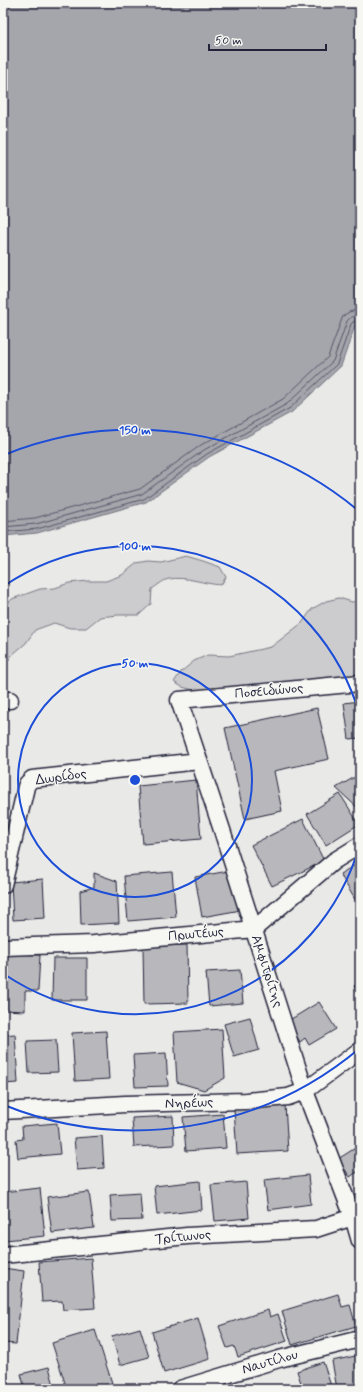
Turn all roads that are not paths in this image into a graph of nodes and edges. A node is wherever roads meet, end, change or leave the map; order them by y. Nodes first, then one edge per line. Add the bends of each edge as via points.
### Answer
1 (360, 683) edge
2 (179, 700) joint
3 (199, 760) junction
4 (360, 845) edge
5 (3, 885) edge
6 (254, 929) junction
7 (3, 947) edge
8 (360, 1050) edge
9 (305, 1091) junction
10 (3, 1111) edge
11 (357, 1214) edge
12 (360, 1241) edge
13 (3, 1255) edge
14 (360, 1339) edge
15 (180, 1389) edge

1 - 2 street, Ποσειδώνος
2 - 3 street, Αμφιτρίτης
3 - 5 street, Δωρίδος via 32,779 26,787
3 - 6 street, Αμφιτρίτης
4 - 6 street via 334,861
6 - 7 street, Πρωτέως via 94,944
6 - 9 street, Αμφιτρίτης
8 - 9 street, Νηρέως
9 - 10 street, Νηρέως via 288,1097 246,1101
9 - 11 street, Αμφιτρίτης
11 - 12 street, Αμφιτρίτης
11 - 13 street, Τρίτωνος via 316,1229 186,1236
14 - 15 street, Ναυτίλου via 279,1359

